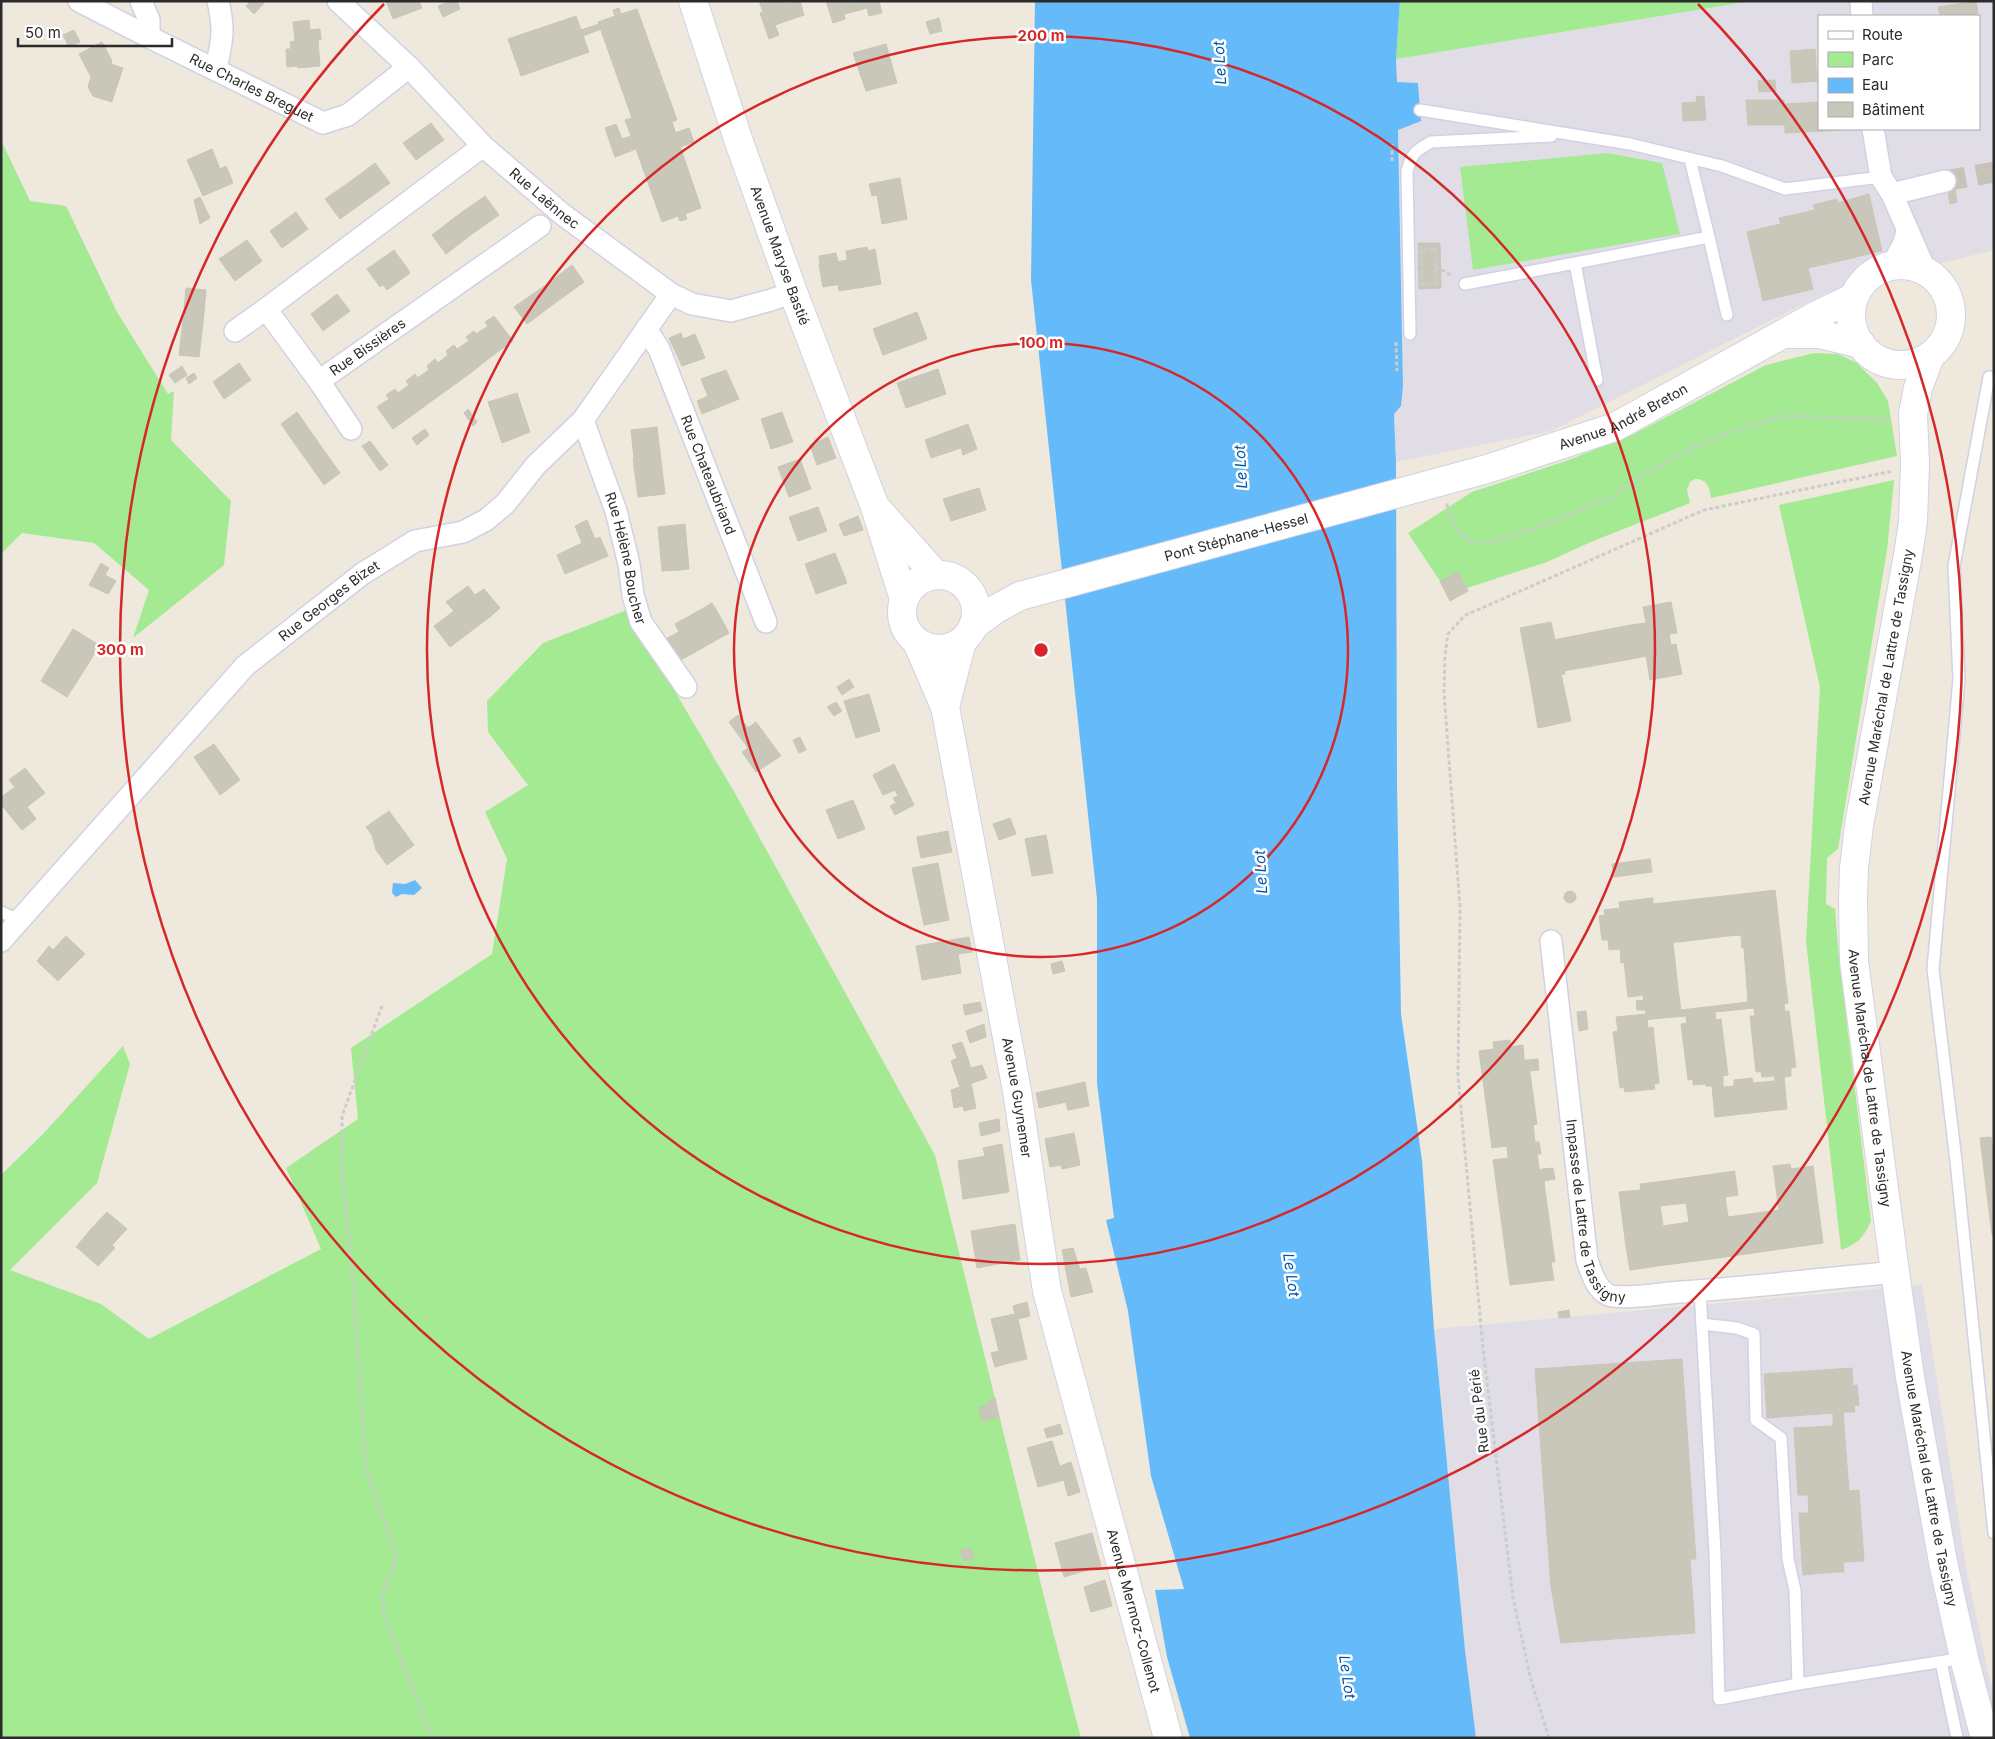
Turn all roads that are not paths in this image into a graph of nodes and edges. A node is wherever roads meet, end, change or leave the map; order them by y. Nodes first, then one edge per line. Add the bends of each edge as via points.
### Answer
1 (79, 1) edge
2 (140, 1) edge
3 (218, 1) edge
4 (338, 1) edge
5 (693, 1) edge
6 (1861, 1) edge
7 (1862, 15) edge
8 (148, 36) junction
9 (409, 67) junction
10 (216, 69) junction
11 (1420, 110) dead end
12 (1873, 130) edge
13 (1577, 135) junction
14 (483, 146) junction
15 (1690, 159) junction
16 (1945, 181) tunnel mouth
17 (1886, 186) junction
18 (540, 226) dead end
19 (1908, 231) junction
20 (1709, 237) junction
21 (1575, 263) junction
22 (1891, 266) junction
23 (1926, 272) junction
24 (1465, 284) dead end
25 (793, 292) junction
26 (671, 294) junction
27 (1854, 297) junction
28 (266, 309) junction
29 (1727, 315) dead end
30 (646, 329) junction
31 (235, 331) dead end
32 (1410, 334) dead end
33 (1784, 334) junction
34 (1860, 344) junction
35 (1930, 356) junction
36 (1888, 363) junction
37 (1989, 377) dead end
38 (1597, 380) dead end
39 (319, 381) junction
40 (1905, 418) junction
41 (583, 420) junction
42 (351, 429) dead end
43 (1452, 490) joint
44 (875, 507) junction
45 (936, 575) junction
46 (994, 597) junction
47 (904, 599) junction
48 (766, 622) dead end
49 (967, 634) junction
50 (916, 642) junction
51 (686, 687) dead end
52 (945, 707) junction
53 (10, 916) edge
54 (1, 941) edge
55 (1551, 942) dead end
56 (1894, 1272) junction
57 (1700, 1291) junction
58 (1702, 1324) junction
59 (1099, 1485) joint
60 (1994, 1533) edge
61 (1953, 1660) junction
62 (1798, 1684) junction
63 (1168, 1738) edge
64 (1957, 1738) edge
65 (1985, 1738) edge

1 - 8 street, Rue Charles Breguet
2 - 8 street via 148,20
3 - 10 street via 224,24
4 - 9 street, Rue Laënnec
5 - 25 street, Avenue Maryse Bastié
6 - 7 street
8 - 10 street, Rue Charles Breguet
9 - 10 street, Rue Charles Breguet via 348,115 323,123
9 - 14 street, Rue Laënnec
11 - 13 lane
12 - 17 street
13 - 15 lane
13 - 32 lane via 1431,142 1411,156 1407,171
14 - 26 street, Rue Laënnec via 562,214
14 - 28 street
15 - 17 lane via 1722,166 1785,189
15 - 20 lane
16 - 17 street
17 - 19 street
18 - 39 street, Rue Bissières
19 - 22 street
19 - 23 street
20 - 21 lane
20 - 29 lane
21 - 24 lane
21 - 38 lane
22 - 23 street via 1907,266
22 - 27 street via 1875,272 1862,283
23 - 35 street via 1945,291 1951,322 1946,337
25 - 26 street, Rue Laënnec via 731,310 692,304
25 - 44 street, Avenue Maryse Bastié
26 - 30 street, Rue Georges Bizet
27 - 33 street, Avenue André Breton
27 - 34 street via 1852,328
28 - 31 street
28 - 39 street, Rue Bissières
30 - 41 street, Rue Georges Bizet
30 - 48 street, Rue Chateaubriand via 659,349
33 - 34 street, Avenue André Breton via 1819,334
33 - 43 street, Avenue André Breton via 1615,427 1486,469
34 - 36 street via 1868,353
35 - 36 street via 1895,365
35 - 40 street, Avenue Maréchal de Lattre de Tassigny
36 - 40 street, Avenue Maréchal de Lattre de Tassigny via 1900,383
37 - 60 lane via 1954,566 1959,679 1933,969
39 - 42 street
40 - 56 street, Avenue Maréchal de Lattre de Tassigny via 1915,464 1913,522 1862,808 1854,868 1852,931
41 - 51 street, Rue Hélène Boucher via 616,511 641,622
41 - 53 street, Rue Georges Bizet via 486,520 463,532 415,541 362,574 245,666
43 - 46 street, Pont Stéphane-Hessel
44 - 45 street, Avenue Maryse Bastié
44 - 47 street, Avenue Maryse Bastié
45 - 46 street
45 - 47 street via 917,582
46 - 49 street, Avenue Guynemer via 974,601 976,613
47 - 50 street, Avenue Maryse Bastié via 902,618
49 - 50 street via 951,647 939,649
49 - 52 street, Avenue Guynemer
50 - 52 street, Avenue Guynemer
52 - 59 street, Avenue Guynemer via 1017,1091 1047,1291
53 - 54 street, Rue Georges Bizet
55 - 57 street, Impasse de Lattre de Tassigny via 1587,1260 1592,1277 1611,1296
56 - 57 street, Impasse de Lattre de Tassigny
56 - 61 street, Avenue Maréchal de Lattre de Tassigny via 1950,1600
57 - 58 lane
58 - 62 lane via 1737,1328 1754,1334 1756,1420 1781,1438 1788,1559 1795,1590
58 - 62 lane via 1715,1553 1718,1699
59 - 63 street, Avenue Mermoz-Collenot
61 - 62 lane
61 - 64 lane
61 - 65 street, Avenue Maréchal de Lattre de Tassigny

